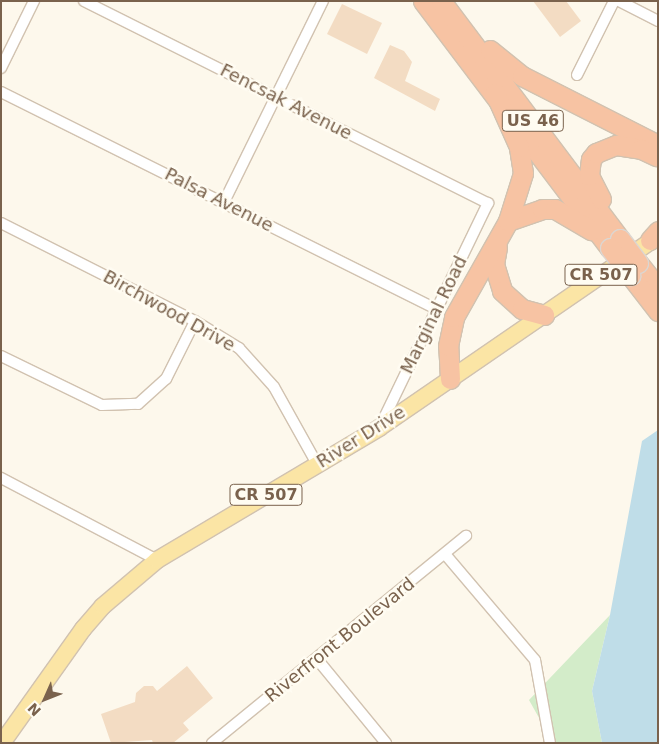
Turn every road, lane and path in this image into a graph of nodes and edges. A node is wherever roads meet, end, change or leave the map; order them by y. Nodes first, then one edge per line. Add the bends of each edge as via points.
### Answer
1 (34, 1) edge
2 (84, 1) edge
3 (323, 1) edge
4 (423, 1) edge
5 (441, 1) edge
6 (614, 1) edge
7 (620, 1) edge
8 (658, 21) edge
9 (459, 24) junction
10 (1, 68) edge
11 (577, 75) dead end
12 (1, 92) edge
13 (495, 93) junction
14 (276, 97) junction
15 (658, 145) edge
16 (658, 157) edge
17 (224, 202) junction
18 (488, 204) joint
19 (508, 221) junction
20 (1, 223) edge
21 (609, 236) junction
22 (655, 236) edge
23 (498, 240) junction
24 (634, 269) junction
25 (658, 273) edge
26 (658, 288) edge
27 (436, 309) junction
28 (658, 311) edge
29 (544, 315) junction
30 (195, 321) junction
31 (1, 356) edge
32 (450, 379) junction
33 (380, 428) junction
34 (318, 464) junction
35 (1, 478) edge
36 (466, 536) dead end
37 (445, 554) junction
38 (157, 560) junction
39 (317, 659) junction
40 (2, 743) edge
41 (212, 743) edge
42 (386, 743) edge
43 (550, 743) edge

1 - 10 street
2 - 14 street, Fencsak Avenue
3 - 14 street
4 - 13 highway, US 46
5 - 9 highway, US 46
6 - 11 street
7 - 8 street
9 - 15 highway via 522,76
9 - 21 highway, US 46
12 - 17 street, Palsa Avenue
13 - 19 highway via 523,160 521,181
13 - 21 highway, US 46
14 - 17 street
14 - 18 street, Fencsak Avenue
16 - 21 highway via 641,149 616,145 606,147 594,156 590,175 602,200
17 - 27 street, Palsa Avenue
18 - 27 street, Marginal Road
19 - 21 highway via 542,209 554,209
19 - 23 highway
20 - 30 street, Birchwood Drive
21 - 24 highway, US 46, bridge
22 - 29 main road, River Drive / CR 507
23 - 29 highway via 494,264 502,291 522,309
23 - 32 highway via 454,317 448,346
24 - 25 highway via 652,266
24 - 26 highway, US 46
24 - 28 highway, US 46
27 - 33 street, Marginal Road
29 - 32 main road, River Drive / CR 507
30 - 31 street via 166,379 138,404 102,405
30 - 34 street, Birchwood Drive via 239,348 258,366 274,387
32 - 33 main road, River Drive / CR 507
33 - 34 main road, River Drive / CR 507
34 - 38 main road, River Drive / CR 507
35 - 38 street
36 - 37 street, Riverfront Boulevard
37 - 39 street, Riverfront Boulevard
37 - 43 street via 535,660
38 - 40 main road, River Drive / CR 507 via 104,606 83,629
39 - 41 street, Riverfront Boulevard
39 - 42 street

